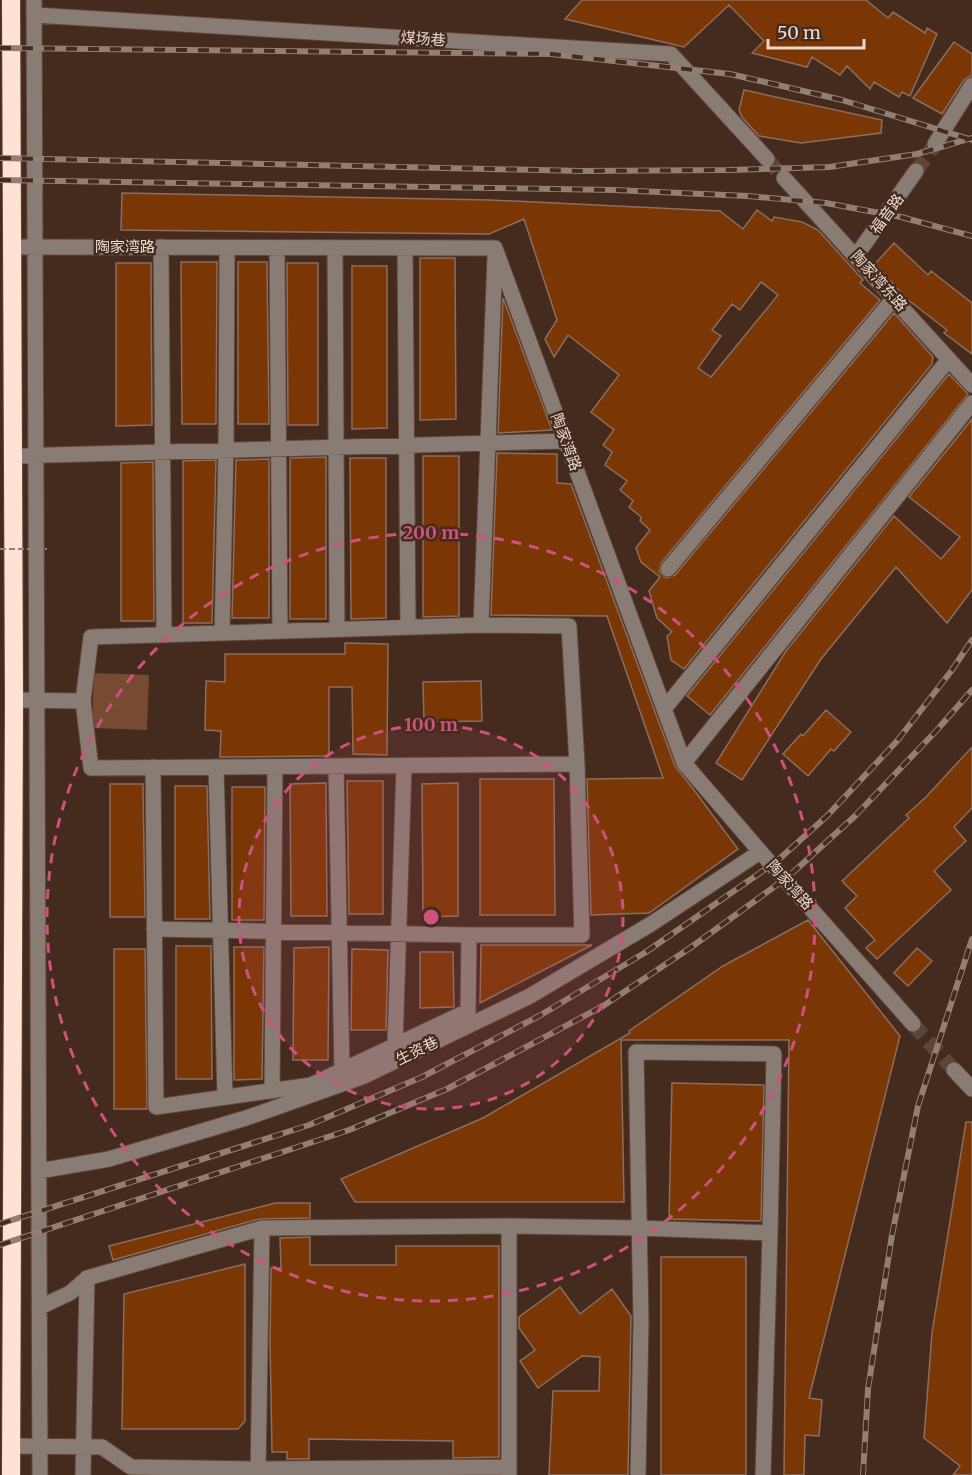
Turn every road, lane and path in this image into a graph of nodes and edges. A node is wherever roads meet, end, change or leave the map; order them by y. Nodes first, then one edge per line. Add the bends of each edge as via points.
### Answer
1 (11, 0) edge
2 (34, 8) edge
3 (972, 85) edge
4 (935, 144) tunnel mouth
5 (767, 159) tunnel mouth
6 (916, 171) tunnel mouth
7 (784, 178) tunnel mouth
8 (11, 246) junction
9 (35, 246) junction
10 (161, 247) junction
11 (227, 248) junction
12 (277, 248) junction
13 (334, 248) junction
14 (405, 248) junction
15 (495, 248) junction
16 (856, 256) junction
17 (894, 298) junction
18 (949, 360) junction
19 (35, 362) junction
20 (12, 364) junction
21 (972, 385) edge
22 (972, 403) edge
23 (566, 441) junction
24 (488, 443) junction
25 (407, 445) junction
26 (335, 446) junction
27 (279, 448) junction
28 (226, 449) junction
29 (163, 452) junction
30 (36, 455) junction
31 (13, 456) junction
32 (0, 549) edge
33 (47, 549) dead end
34 (668, 569) dead end
35 (480, 625) junction
36 (408, 627) junction
37 (337, 629) junction
38 (280, 631) junction
39 (222, 633) junction
40 (164, 635) junction
41 (14, 700) junction
42 (37, 700) junction
43 (83, 701) junction
44 (664, 709) junction
45 (577, 764) junction
46 (684, 764) junction
47 (274, 766) junction
48 (336, 766) junction
49 (404, 766) junction
50 (216, 767) junction
51 (153, 768) junction
52 (760, 852) junction
53 (154, 929) junction
54 (220, 930) junction
55 (273, 931) junction
56 (340, 932) junction
57 (399, 934) junction
58 (469, 935) junction
59 (914, 1024) tunnel mouth
60 (395, 1045) junction
61 (342, 1070) junction
62 (954, 1070) tunnel mouth
63 (972, 1089) edge
64 (272, 1091) junction
65 (225, 1097) junction
66 (39, 1171) junction
67 (509, 1226) junction
68 (262, 1228) junction
69 (640, 1228) junction
70 (771, 1233) junction
71 (87, 1278) junction
72 (40, 1307) junction
73 (11, 1446) junction
74 (40, 1446) junction
75 (83, 1447) junction
76 (127, 1471) edge
77 (509, 1471) edge
78 (258, 1472) edge
79 (11, 1475) edge
80 (40, 1475) edge
81 (83, 1475) edge
82 (638, 1475) edge
83 (763, 1475) edge

1 - 8 highway
2 - 5 street, 煤场巷 via 671,54
2 - 9 street
3 - 4 street
6 - 16 street, 福音路
7 - 16 street, 陶家湾东路
8 - 9 street, 陶家湾路
8 - 20 highway
9 - 10 street, 陶家湾路
9 - 19 street
10 - 11 street, 陶家湾路
10 - 29 street
11 - 12 street, 陶家湾路
11 - 28 street
12 - 13 street, 陶家湾路
12 - 27 street
13 - 14 street, 陶家湾路
13 - 26 street
14 - 15 street, 陶家湾路
14 - 25 street
15 - 23 street, 陶家湾路
15 - 24 street
16 - 17 street, 陶家湾东路
17 - 18 street, 陶家湾东路
17 - 34 street
18 - 21 street, 陶家湾东路
18 - 44 street
19 - 20 street
19 - 30 street
20 - 31 highway
22 - 46 street
23 - 24 street
23 - 44 street, 陶家湾路
24 - 25 street
24 - 35 street
25 - 26 street
25 - 36 street
26 - 27 street
26 - 37 street
27 - 28 street
27 - 38 street
28 - 29 street
28 - 39 street
29 - 30 street
29 - 40 street
30 - 31 street
30 - 42 street
31 - 41 highway
32 - 33 path, bridge
35 - 36 street
35 - 45 street via 569,626
36 - 37 street
37 - 38 street
38 - 39 street
39 - 40 street
40 - 43 street via 91,637
41 - 42 street
41 - 73 highway
42 - 43 street
42 - 66 street
43 - 51 street via 91,768
44 - 46 street, 陶家湾路
45 - 49 street
45 - 58 street via 582,935
46 - 52 street, 陶家湾路
47 - 48 street
47 - 50 street
47 - 55 street
48 - 49 street
48 - 56 street
49 - 57 street
50 - 51 street
50 - 54 street
51 - 53 street
52 - 59 street, 陶家湾路
52 - 66 street, 生资巷 via 651,924 530,996 362,1077 246,1118 109,1159
53 - 54 street
53 - 65 street via 156,1107
54 - 55 street
54 - 65 street
55 - 56 street
55 - 64 street
56 - 57 street
56 - 61 street
57 - 58 street
57 - 60 street
58 - 60 street via 468,1011
60 - 61 street
61 - 64 street via 311,1085
62 - 63 street
64 - 65 street
66 - 72 street
67 - 68 street
67 - 69 street
67 - 77 street
68 - 71 street
68 - 78 street
69 - 70 street
69 - 70 street via 636,1052 774,1054
69 - 82 street
70 - 83 street
71 - 72 street via 70,1293
71 - 75 street
72 - 74 street
73 - 74 street
73 - 79 highway
74 - 75 street
74 - 80 street
75 - 76 street via 102,1447
75 - 81 street
76 - 78 street
77 - 78 street

